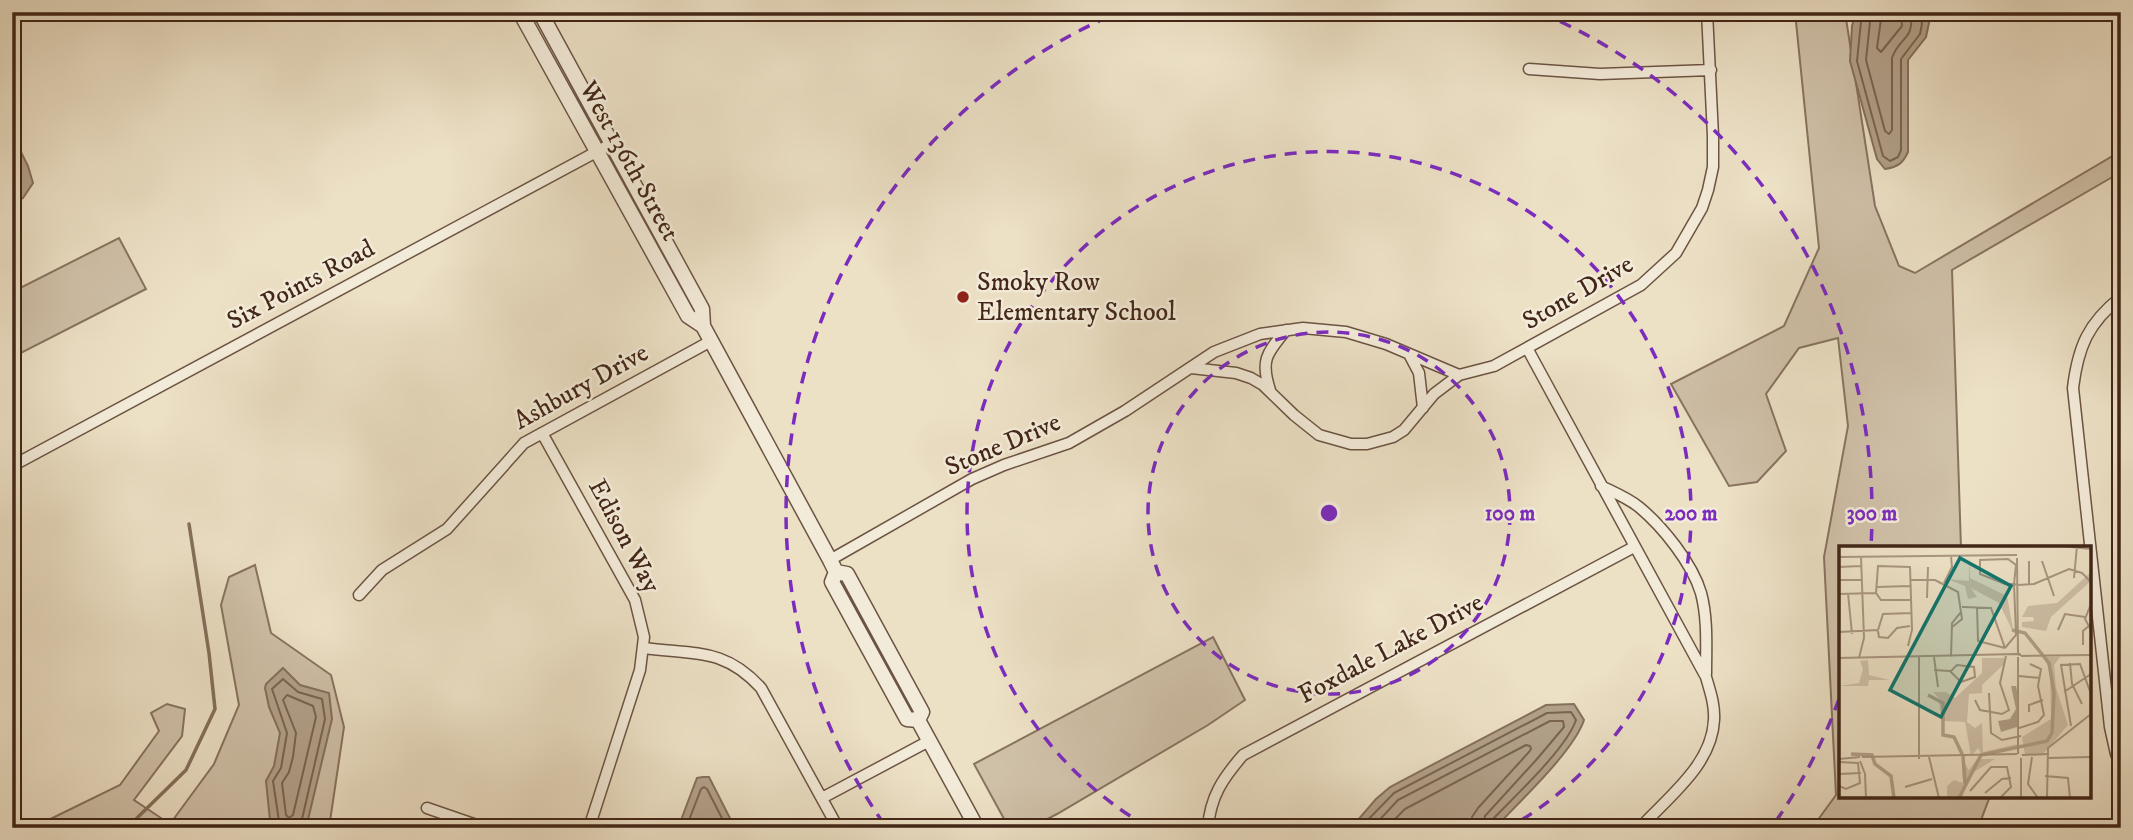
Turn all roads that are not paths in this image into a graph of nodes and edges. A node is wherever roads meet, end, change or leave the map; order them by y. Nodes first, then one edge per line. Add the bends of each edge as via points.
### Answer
1 (520, 12) edge
2 (540, 12) edge
3 (1707, 12) edge
4 (1529, 69) dead end
5 (1711, 70) junction
6 (611, 144) junction
7 (596, 152) junction
8 (2121, 297) edge
9 (703, 326) junction
10 (1286, 330) junction
11 (711, 341) junction
12 (1527, 348) junction
13 (1409, 354) junction
14 (1191, 369) junction
15 (1459, 375) junction
16 (1270, 392) junction
17 (1423, 408) junction
18 (542, 433) junction
19 (12, 466) edge
20 (1601, 486) junction
21 (2090, 546) edge
22 (1634, 547) junction
23 (2091, 553) edge
24 (833, 566) junction
25 (359, 595) dead end
26 (644, 648) junction
27 (1706, 677) junction
28 (929, 741) junction
29 (2121, 764) edge
30 (822, 798) junction
31 (427, 808) dead end
32 (485, 828) edge
33 (589, 828) edge
34 (838, 828) edge
35 (977, 828) edge
36 (1208, 828) edge
37 (1640, 828) edge

1 - 7 street, West 136th Street
2 - 6 street, West 136th Street
3 - 5 street, Stone Drive
4 - 5 street via 1600,74
5 - 12 street, Stone Drive via 1713,167 1702,208 1676,253 1641,285
6 - 7 street, Six Points Road
6 - 9 street, West 136th Street via 702,309
7 - 9 street, West 136th Street via 688,316
7 - 19 street, Six Points Road
8 - 21 street via 2088,332 2077,357 2073,388
9 - 11 street, West 136th Street
10 - 13 street, Stone Drive via 1346,332
10 - 14 street, Stone Drive via 1241,340
10 - 16 street via 1266,356
11 - 18 street, Ashbury Drive
11 - 24 street, West 136th Street
12 - 15 street, Stone Drive via 1494,366
12 - 20 street
13 - 15 street, Stone Drive
13 - 17 street via 1419,373
14 - 16 street, Stone Drive via 1236,373
14 - 24 street, Stone Drive via 1069,443 972,479
15 - 17 street, Stone Drive
16 - 17 street, Stone Drive via 1319,435 1351,444 1393,437
18 - 25 street, Ashbury Drive via 513,453 447,529 382,570
18 - 26 street, Edison Way via 635,600
20 - 22 street
20 - 27 street via 1637,505 1669,537 1687,566 1701,593
22 - 27 street
22 - 36 street, Foxdale Lake Drive via 1243,755 1216,789
23 - 29 street via 2110,727
24 - 28 street, West 136th Street via 847,574 922,712 918,720
26 - 30 street via 717,657 749,675 761,688
26 - 33 street, Edison Way
27 - 37 street via 1714,720 1706,751
28 - 30 street
28 - 35 street, West 136th Street
30 - 34 street
31 - 32 street

